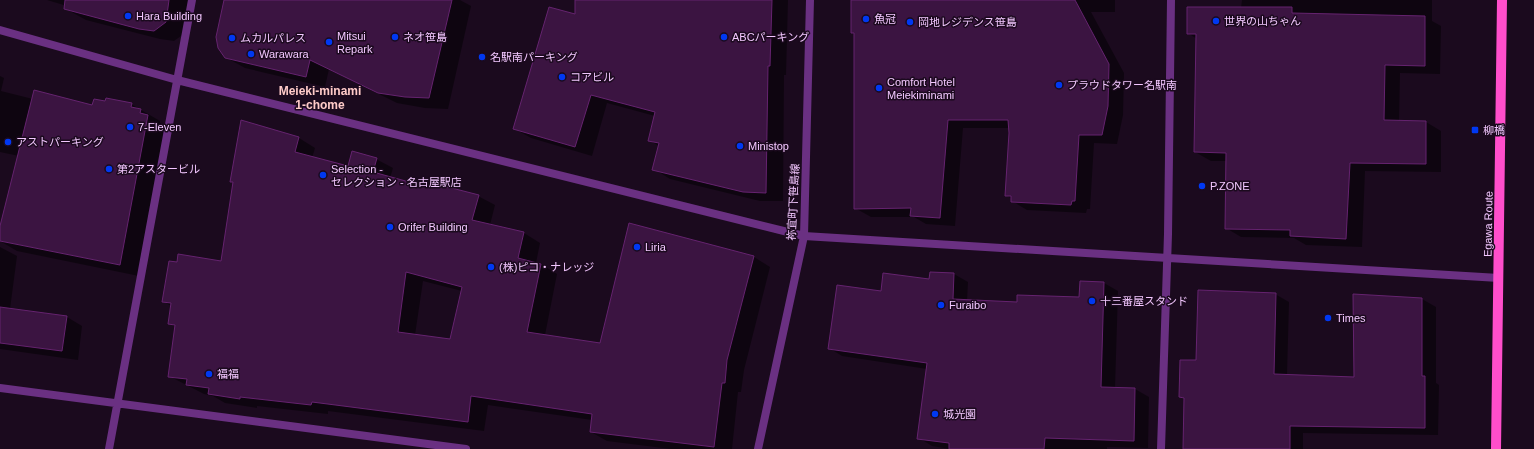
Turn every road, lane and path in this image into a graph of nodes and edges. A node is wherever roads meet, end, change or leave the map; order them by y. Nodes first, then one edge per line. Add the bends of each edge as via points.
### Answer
1 (192, 0) edge
2 (810, 0) edge
3 (1171, 0) edge
4 (1502, 0) edge
5 (0, 30) edge
6 (177, 80) junction
7 (804, 236) junction
8 (1167, 259) junction
9 (1499, 278) junction
10 (0, 388) edge
11 (117, 403) junction
12 (109, 449) edge
13 (466, 449) edge
14 (758, 449) edge
15 (1161, 449) edge
16 (1496, 449) edge

1 - 6 street
2 - 7 street, 祢宜町下笹島線
3 - 8 street
4 - 9 main road, Egawa Route
5 - 6 street
6 - 7 street
6 - 11 street
7 - 8 street
7 - 14 street, 祢宜町下笹島線
8 - 9 street
8 - 15 street
9 - 16 main road, Egawa Route
10 - 11 street
11 - 12 street
11 - 13 street

